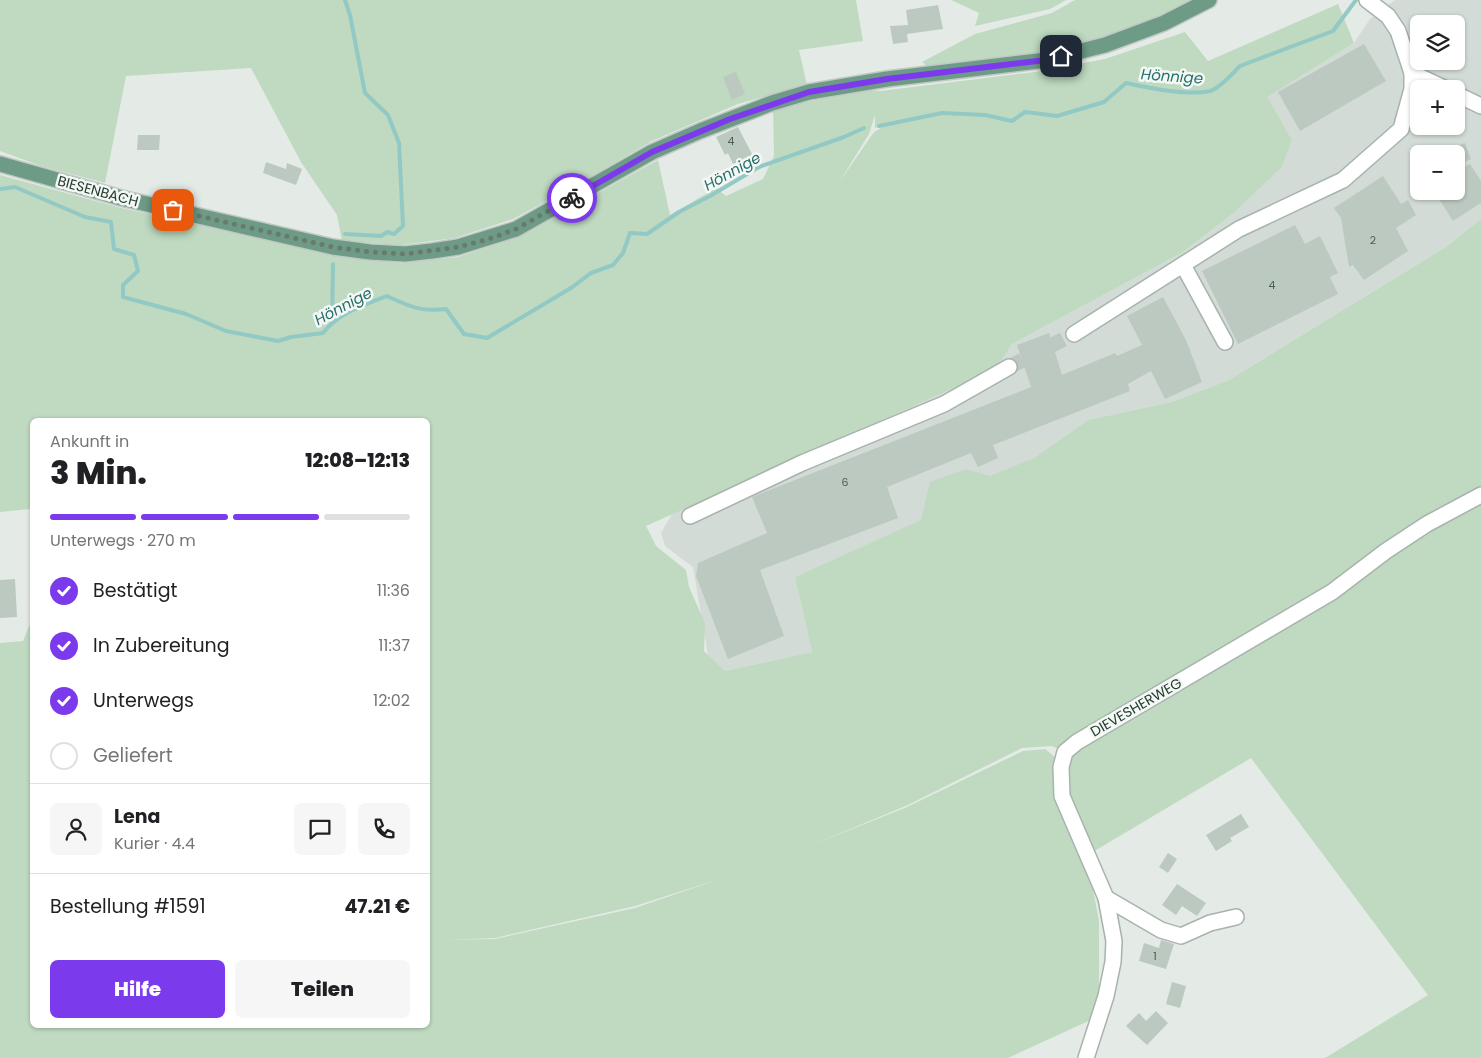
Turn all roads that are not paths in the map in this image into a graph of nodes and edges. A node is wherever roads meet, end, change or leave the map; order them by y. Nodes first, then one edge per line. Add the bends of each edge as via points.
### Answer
1 (1209, 0) edge
2 (1370, 2) edge
3 (1412, 73) junction
4 (1427, 80) edge
5 (1465, 98) edge
6 (1481, 106) edge
7 (0, 164) edge
8 (1183, 265) junction
9 (1074, 334) tunnel mouth
10 (1225, 342) dead end
11 (1009, 367) tunnel mouth
12 (1481, 495) edge
13 (690, 516) dead end
14 (1106, 898) junction
15 (1236, 917) dead end
16 (1086, 1058) edge

1 - 7 main road, BIESENBACH via 1156,26 1105,45 1046,60 887,79 809,92 772,103 652,152 516,229 450,249 405,254 333,247 121,198
2 - 3 street via 1388,16 1398,31
3 - 4 street
3 - 8 street via 1412,89 1401,129 1343,180 1240,229
5 - 6 street
8 - 9 street
8 - 10 street
11 - 13 street via 944,404 802,463
12 - 14 street, DIEVESHERWEG via 1427,524 1332,592 1065,752 1061,767 1062,796
14 - 15 street via 1160,930 1181,936 1210,923
14 - 16 street, DIEVESHERWEG via 1114,941 1113,962

